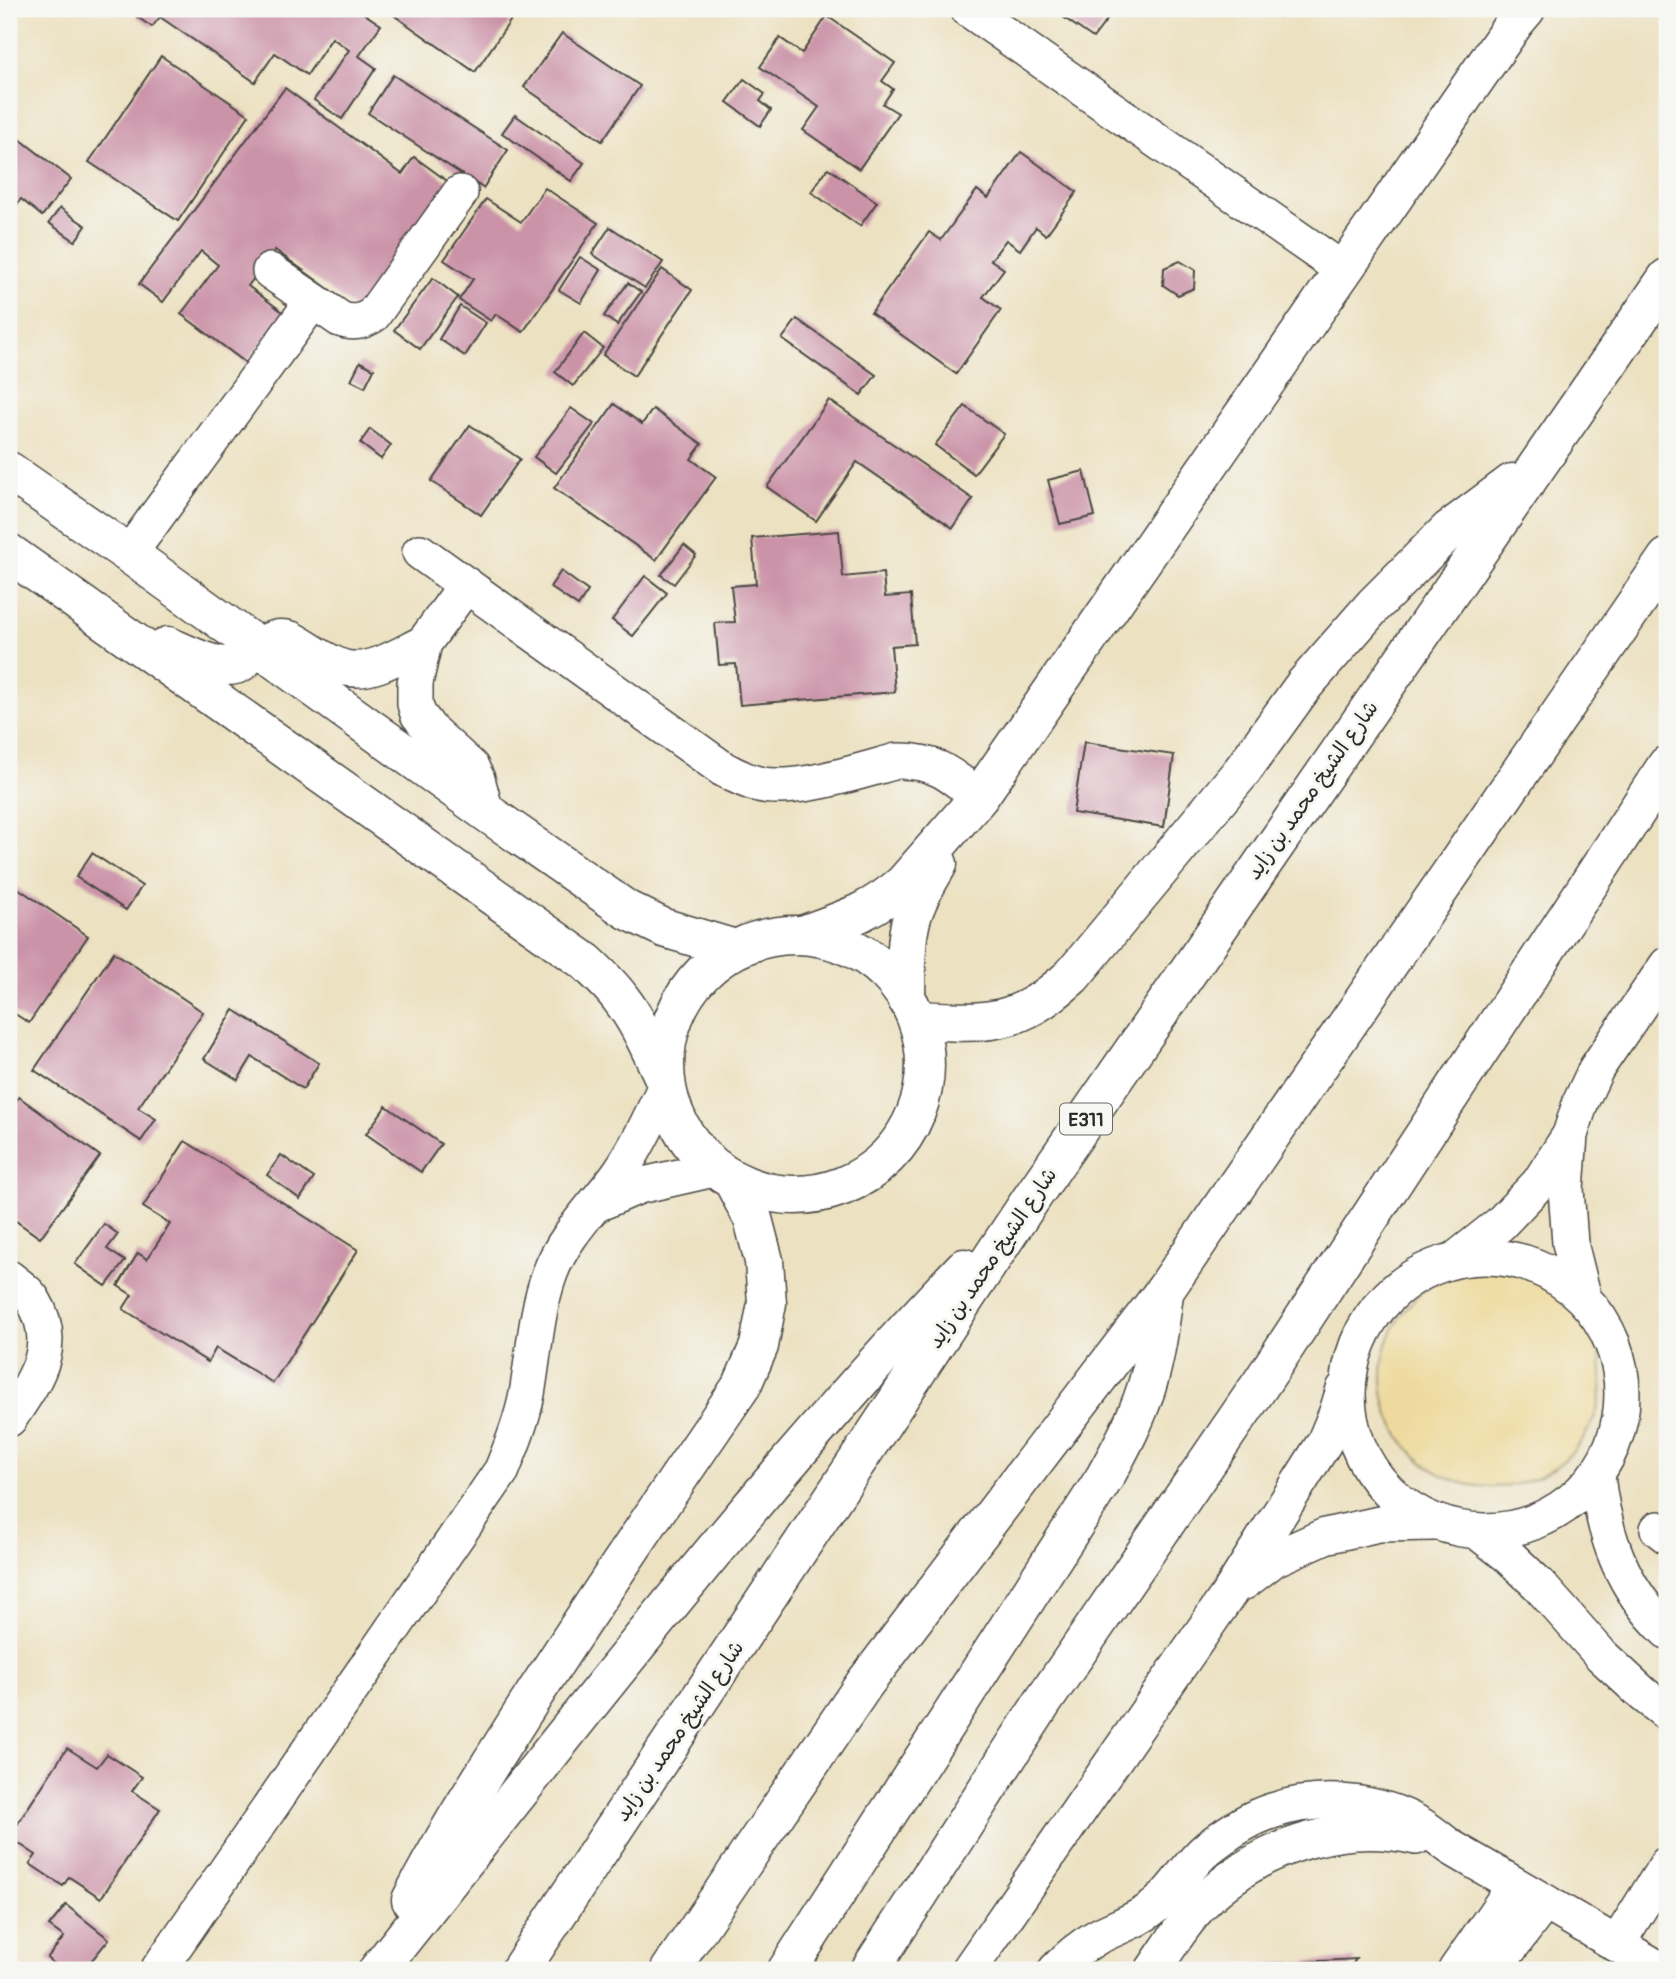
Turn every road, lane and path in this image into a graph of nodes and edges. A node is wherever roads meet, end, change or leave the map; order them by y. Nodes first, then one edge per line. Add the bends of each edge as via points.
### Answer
1 (968, 9) edge
2 (1526, 9) edge
3 (460, 193) dead end
4 (1343, 270) junction
5 (270, 271) dead end
6 (1667, 278) edge
7 (313, 301) junction
8 (1537, 465) junction
9 (9, 471) edge
10 (420, 552) dead end
11 (9, 553) edge
12 (130, 554) junction
13 (1667, 558) edge
14 (466, 585) junction
15 (108, 622) junction
16 (424, 643) junction
17 (254, 644) junction
18 (1667, 765) edge
19 (974, 804) junction
20 (486, 812) junction
21 (802, 935) junction
22 (735, 949) junction
23 (1667, 965) edge
24 (912, 1008) junction
25 (665, 1082) junction
26 (1570, 1136) junction
27 (724, 1175) junction
28 (1033, 1196) junction
29 (594, 1205) junction
30 (1456, 1259) junction
31 (9, 1278) edge
32 (1165, 1290) junction
33 (1583, 1295) junction
34 (1347, 1379) junction
35 (9, 1419) edge
36 (1597, 1476) junction
37 (1435, 1522) junction
38 (1478, 1532) junction
39 (1230, 1592) junction
40 (1667, 1631) edge
41 (1667, 1713) edge
42 (1452, 1848) junction
43 (1667, 1864) edge
44 (1515, 1885) junction
45 (1545, 1902) junction
46 (1617, 1944) junction
47 (158, 1970) edge
48 (377, 1970) edge
49 (520, 1970) edge
50 (670, 1970) edge
51 (787, 1970) edge
52 (870, 1970) edge
53 (969, 1970) edge
54 (1056, 1970) edge
55 (1153, 1970) edge
56 (1456, 1970) edge
57 (1493, 1970) edge
58 (1661, 1970) edge

1 - 4 street
2 - 4 main road
3 - 7 street via 373,315 348,322
4 - 19 main road
5 - 7 street
6 - 8 main road, شارع الشيخ محمد بن زايد / E311
7 - 12 street
8 - 24 main road via 1449,530 1374,605 1304,685 1242,771 1072,976 1051,995 1000,1020 967,1023
8 - 28 main road, شارع الشيخ محمد بن زايد / E311
9 - 12 main road
10 - 14 street
11 - 15 main road
12 - 17 main road
13 - 32 main road
14 - 16 street
14 - 19 street via 741,778 759,785 799,785 909,760 945,770
15 - 17 main road via 225,667 245,659
15 - 25 main road via 586,962 622,1000
16 - 17 street via 378,665 356,669 336,665 291,639
16 - 20 street via 414,694 418,714 471,766
17 - 20 main road
18 - 52 main road via 1262,1382 1043,1702
19 - 21 main road via 904,883 881,902
19 - 24 main road via 914,910 907,941
20 - 22 main road via 644,920
21 - 22 main road via 768,937
21 - 24 main road via 843,943 879,964
22 - 25 main road via 709,966 683,998 664,1046
23 - 26 street via 1596,1069
24 - 27 main road via 926,1058 923,1098 907,1134 882,1164 848,1185 810,1195 770,1194
25 - 27 main road via 682,1133 696,1152
25 - 29 street via 636,1146
26 - 30 street via 1539,1183 1500,1224
26 - 33 street via 1566,1189 1570,1243
27 - 29 street via 639,1186
27 - 48 main road via 753,1219 764,1261 767,1303 759,1346 742,1385 486,1770 425,1872
28 - 48 main road via 898,1337 769,1483
28 - 49 main road, شارع الشيخ محمد بن زايد / E311
29 - 47 street via 573,1228 550,1273 517,1433 502,1470
30 - 33 street via 1502,1257 1545,1269
30 - 34 street via 1415,1275 1382,1302 1358,1338
31 - 35 street via 32,1298 45,1327 44,1359
32 - 50 main road via 865,1683
32 - 51 main road via 1146,1387 1129,1433 1105,1477
33 - 36 street via 1611,1335 1624,1383 1619,1432
34 - 37 street via 1350,1424 1366,1465 1396,1500
34 - 39 street via 1324,1443
36 - 38 street via 1565,1507 1523,1527
36 - 40 street via 1610,1544 1636,1593
37 - 38 street
37 - 39 street via 1379,1524 1325,1536 1274,1559
38 - 41 street via 1510,1557 1602,1656
39 - 53 street
42 - 44 street
42 - 54 street via 1421,1825 1348,1802 1309,1802 1272,1811 1236,1827 1205,1850 1154,1907 1078,1950
42 - 55 street via 1412,1836 1369,1832 1327,1836 1286,1847 1248,1866 1214,1891
43 - 46 street
44 - 45 street
44 - 56 street
45 - 46 street
45 - 57 street
46 - 58 street

